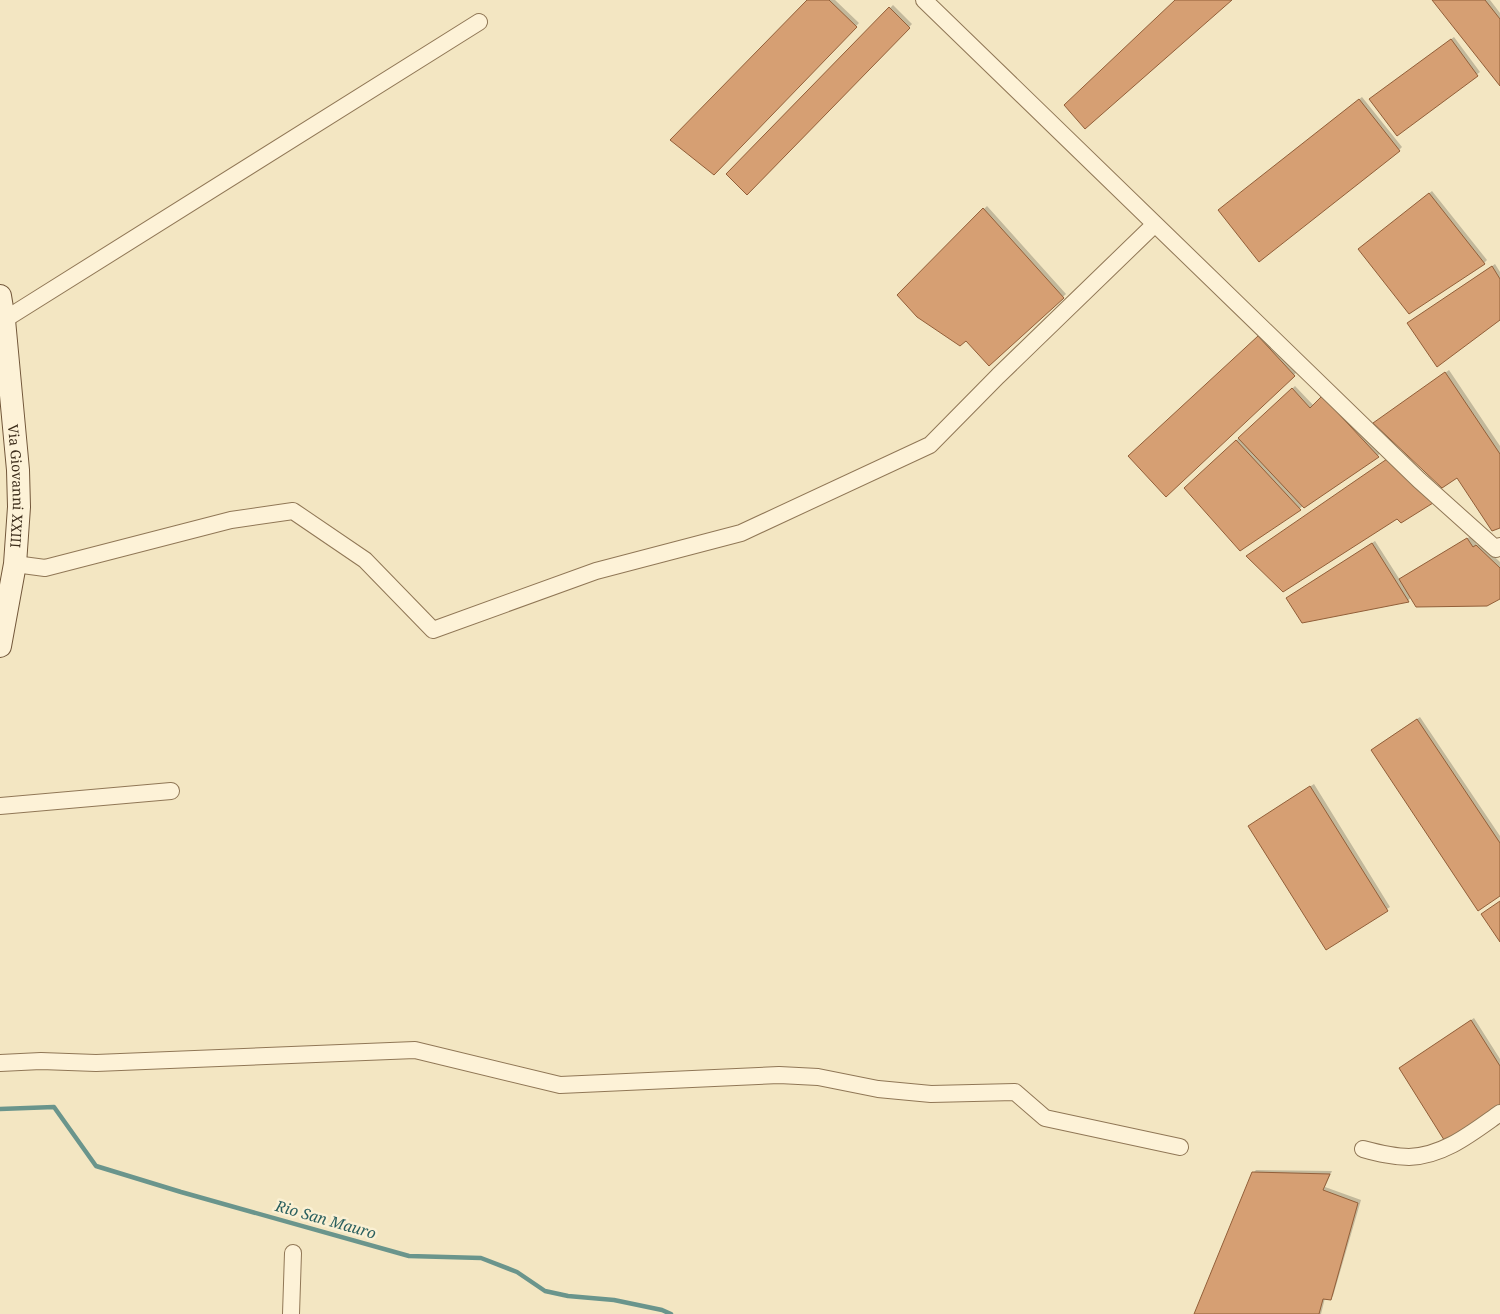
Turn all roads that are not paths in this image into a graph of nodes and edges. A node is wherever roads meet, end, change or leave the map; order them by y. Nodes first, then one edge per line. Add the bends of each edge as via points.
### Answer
1 (924, 0) edge
2 (479, 22) dead end
3 (1155, 224) junction
4 (0, 296) edge
5 (4, 320) junction
6 (1499, 549) edge
7 (15, 564) junction
8 (0, 646) edge
9 (171, 791) dead end
10 (0, 806) edge
11 (0, 1063) edge
12 (1500, 1113) edge
13 (1180, 1147) dead end
14 (1363, 1149) dead end
15 (293, 1253) dead end
16 (291, 1314) edge

1 - 3 street
2 - 5 street
3 - 6 street via 1419,480
3 - 7 street via 930,445 741,533 596,571 433,630 365,560 293,511 231,520 45,568
4 - 5 main road, Via Giovanni XXIII
5 - 7 main road, Via Giovanni XXIII via 18,470
7 - 8 main road, Via Giovanni XXIII
9 - 10 street
11 - 13 street via 96,1063 415,1050 560,1085 778,1075 818,1077 878,1089 930,1094 1015,1092 1046,1118
12 - 14 street via 1462,1139 1427,1154 1410,1157
15 - 16 street

